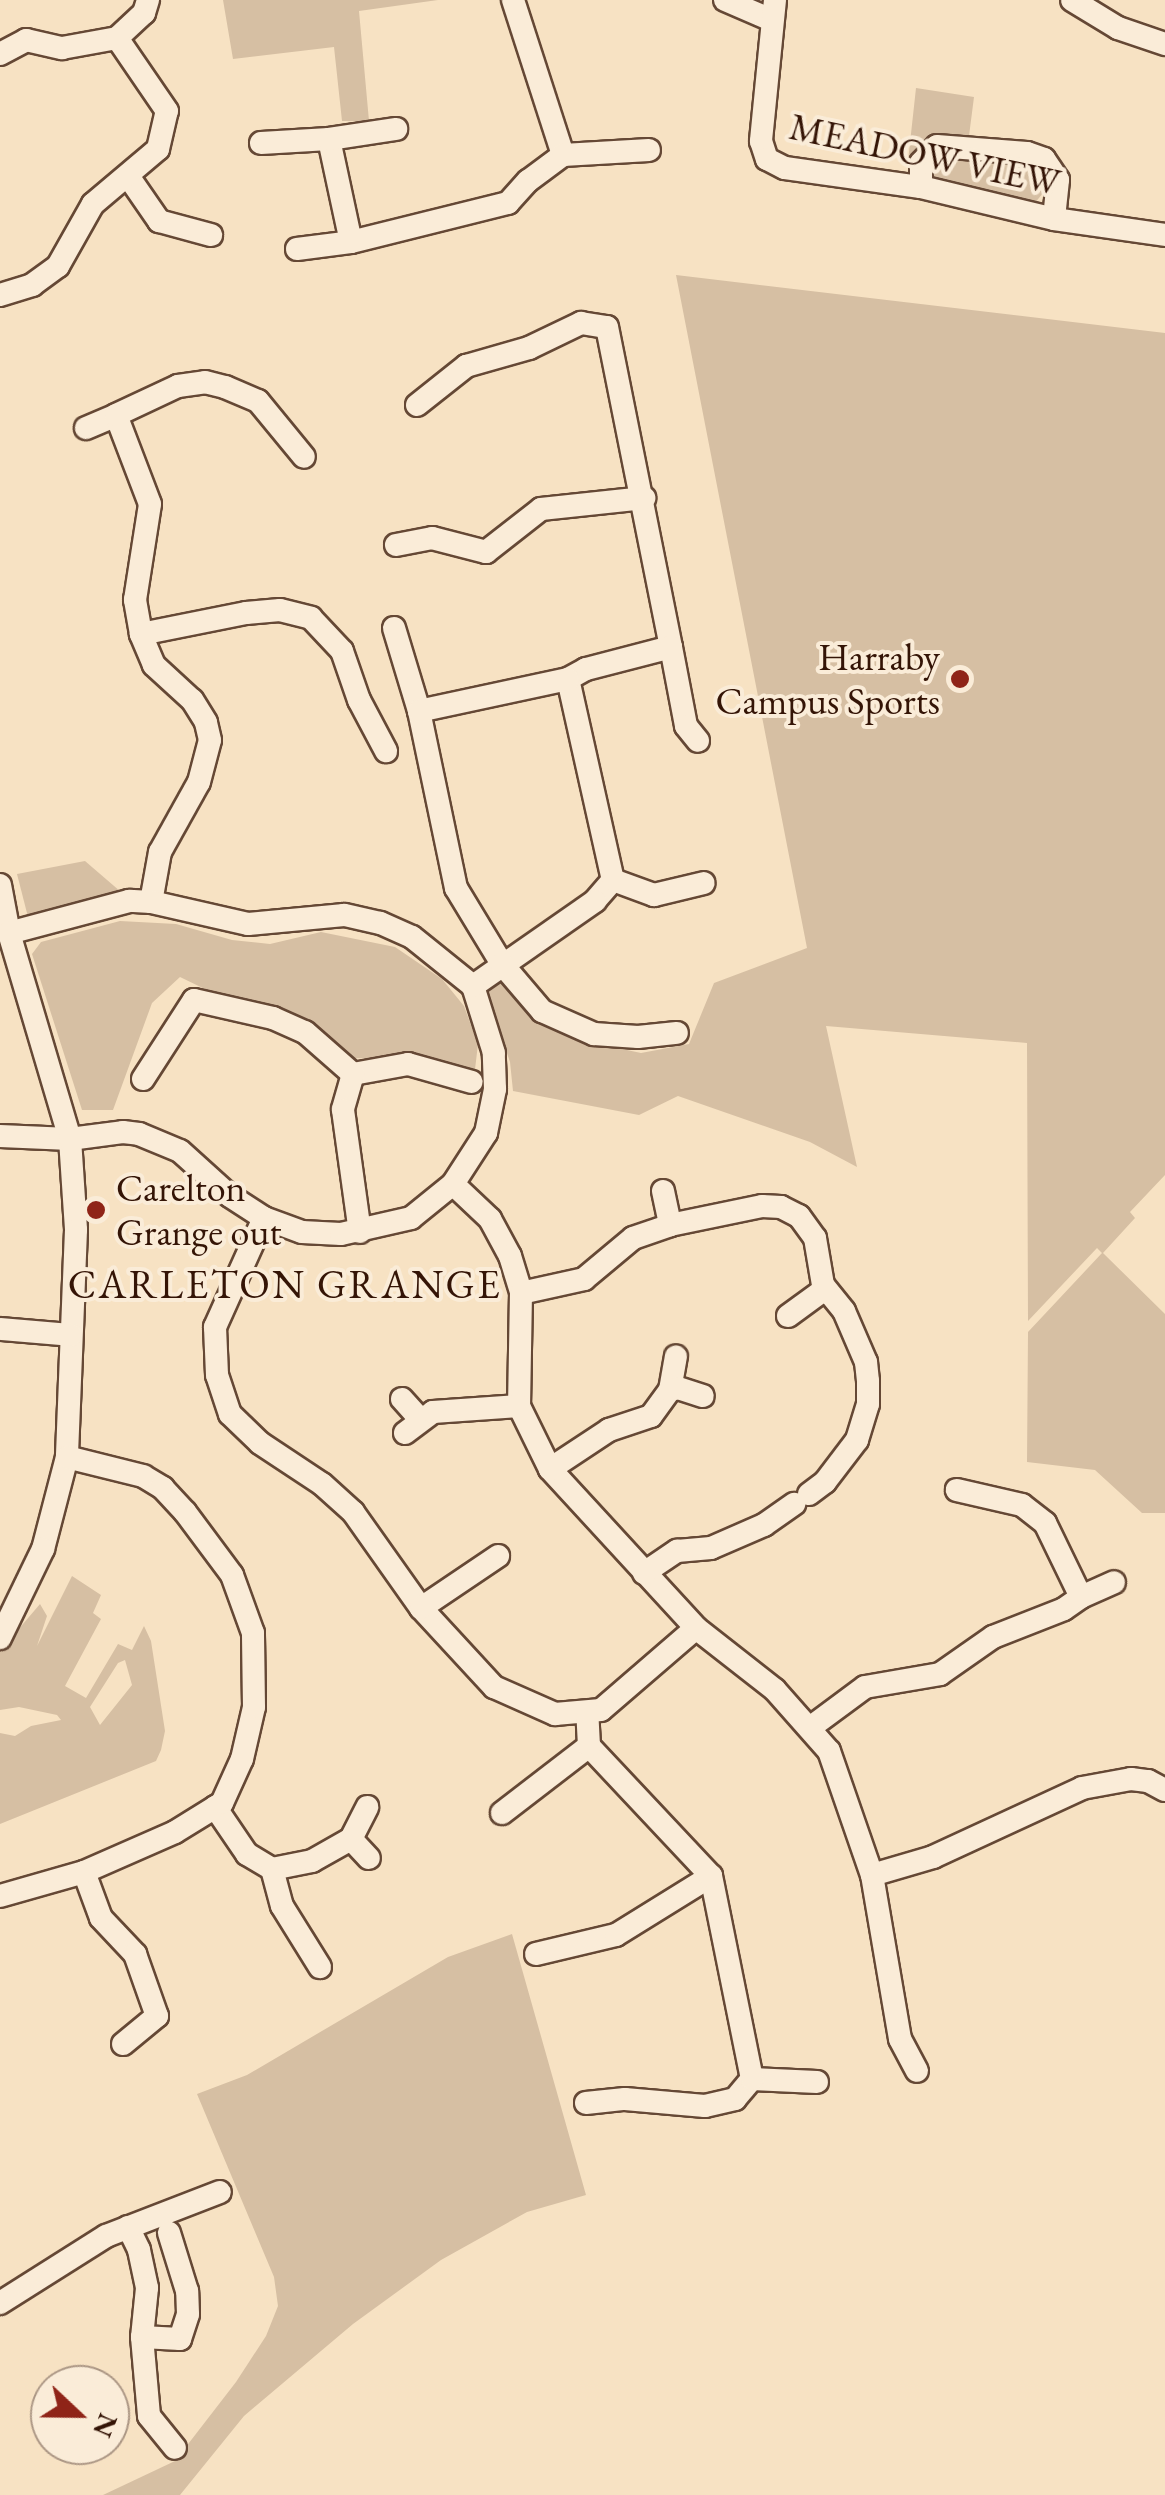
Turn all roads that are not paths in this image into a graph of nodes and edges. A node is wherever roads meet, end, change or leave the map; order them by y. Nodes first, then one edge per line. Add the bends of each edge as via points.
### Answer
1 (148, 0) edge
2 (513, 0) edge
3 (725, 0) edge
4 (1072, 0) edge
5 (774, 10) edge
6 (117, 38) junction
7 (1165, 44) edge
8 (0, 54) edge
9 (396, 129) dead end
10 (329, 139) junction
11 (261, 143) dead end
12 (649, 150) dead end
13 (564, 155) junction
14 (128, 176) junction
15 (920, 187) junction
16 (1054, 219) junction
17 (211, 235) dead end
18 (1165, 235) edge
19 (352, 242) junction
20 (298, 249) dead end
21 (0, 295) edge
22 (417, 405) dead end
23 (116, 415) junction
24 (86, 428) dead end
25 (304, 457) dead end
26 (644, 498) junction
27 (396, 546) dead end
28 (394, 628) dead end
29 (141, 634) junction
30 (672, 647) junction
31 (568, 679) junction
32 (420, 711) junction
33 (698, 741) dead end
34 (386, 751) dead end
35 (613, 880) junction
36 (704, 884) dead end
37 (0, 885) edge
38 (151, 902) junction
39 (9, 933) junction
40 (502, 964) junction
41 (474, 986) junction
42 (676, 1033) dead end
43 (353, 1074) junction
44 (143, 1079) dead end
45 (472, 1082) dead end
46 (0, 1136) edge
47 (70, 1139) junction
48 (453, 1184) junction
49 (662, 1191) dead end
50 (264, 1218) junction
51 (670, 1225) junction
52 (360, 1232) junction
53 (825, 1289) junction
54 (522, 1293) junction
55 (788, 1316) dead end
56 (0, 1328) edge
57 (71, 1335) junction
58 (676, 1358) dead end
59 (670, 1390) junction
60 (702, 1396) dead end
61 (402, 1399) dead end
62 (519, 1406) junction
63 (67, 1457) junction
64 (550, 1468) junction
65 (957, 1490) dead end
66 (498, 1556) dead end
67 (644, 1573) junction
68 (1114, 1582) dead end
69 (1081, 1596) junction
70 (422, 1608) junction
71 (4, 1623) edge
72 (696, 1628) junction
73 (587, 1712) junction
74 (811, 1727) junction
75 (589, 1746) junction
76 (1162, 1782) edge
77 (215, 1807) junction
78 (366, 1807) dead end
79 (502, 1813) dead end
80 (351, 1838) junction
81 (368, 1858) dead end
82 (272, 1868) junction
83 (84, 1872) junction
84 (872, 1875) junction
85 (712, 1876) junction
86 (0, 1896) edge
87 (536, 1954) dead end
88 (320, 1967) dead end
89 (123, 2044) dead end
90 (918, 2071) dead end
91 (752, 2079) junction
92 (817, 2082) dead end
93 (586, 2103) dead end
94 (220, 2192) dead end
95 (128, 2226) junction
96 (170, 2233) dead end
97 (147, 2288) junction
98 (187, 2289) junction
99 (0, 2302) edge
100 (142, 2337) junction
101 (175, 2448) dead end

1 - 6 street via 144,13
2 - 13 street
3 - 5 street
4 - 7 street via 1118,28
5 - 15 street, MEADOW VIEW via 761,141 767,159 786,168
6 - 8 street via 62,48 26,40
6 - 14 street via 167,110 158,149
9 - 10 street
10 - 11 street
10 - 19 street
12 - 13 street
13 - 19 street via 508,203
14 - 17 street via 159,221
14 - 21 street via 93,204 58,266 32,286
15 - 16 street, MEADOW VIEW
15 - 16 street via 921,163 936,146 1044,158 1058,180
16 - 18 street, MEADOW VIEW
19 - 20 street
22 - 26 street via 466,366 529,348 581,323 606,326
23 - 24 street
23 - 25 street via 178,386 225,386 258,401
23 - 29 street via 150,504 134,600
26 - 27 street via 541,509 486,552 432,538
26 - 30 street
28 - 32 street
29 - 34 street via 246,613 280,610 311,618 342,651
29 - 38 street via 154,666 192,700 210,740 199,782 160,852
30 - 31 street
30 - 33 street via 686,726
31 - 32 street
31 - 35 street
32 - 40 street via 456,888
35 - 36 street via 654,895
35 - 40 street via 595,901
37 - 39 street
38 - 39 street via 129,901
38 - 41 street via 226,922 344,916 380,923 412,937
39 - 47 street
40 - 41 street
40 - 42 street via 542,1011 594,1034
41 - 48 street via 494,1053 494,1104 479,1148
43 - 44 street via 305,1032 194,1000
43 - 45 street via 408,1064
43 - 52 street via 344,1110
46 - 47 street
47 - 50 street via 122,1132 164,1144
47 - 57 street via 76,1230
48 - 52 street via 411,1218
48 - 54 street via 490,1219
49 - 51 street
50 - 52 street via 314,1234
50 - 70 street via 216,1327 216,1375 230,1414 354,1512
51 - 53 street via 762,1206 790,1210 814,1238
51 - 54 street via 633,1238 584,1279
53 - 55 street
53 - 67 street via 840,1304 866,1362 868,1404 846,1456 764,1525 711,1548 677,1551
54 - 62 street
56 - 57 street
57 - 63 street
58 - 59 street
59 - 60 street
59 - 64 street via 650,1416 609,1430
61 - 62 street via 413,1426 442,1411
62 - 64 street
63 - 71 street via 43,1549
63 - 77 street via 143,1476 163,1488 232,1576 253,1633 254,1707 242,1759
64 - 67 street
65 - 69 street via 1022,1504 1046,1523
66 - 70 street
67 - 72 street
68 - 69 street
69 - 74 street via 993,1637 940,1674 865,1687
70 - 73 street via 494,1687 555,1714
72 - 73 street via 600,1710
72 - 74 street
73 - 75 street
74 - 84 street via 838,1768
75 - 79 street
75 - 85 street
76 - 84 street via 1131,1779 1082,1788 933,1857
77 - 82 street via 247,1854
77 - 83 street
78 - 80 street
80 - 81 street
80 - 82 street via 312,1861
82 - 88 street via 282,1906
83 - 86 street
83 - 89 street via 101,1918 135,1954 157,2016
84 - 90 street via 900,2039
85 - 87 street via 616,1935
85 - 91 street
91 - 92 street
91 - 93 street via 735,2099 704,2106
94 - 95 street
95 - 97 street
95 - 99 street
96 - 98 street
97 - 98 street
97 - 100 street
98 - 100 street via 180,2339
100 - 101 street via 150,2416

